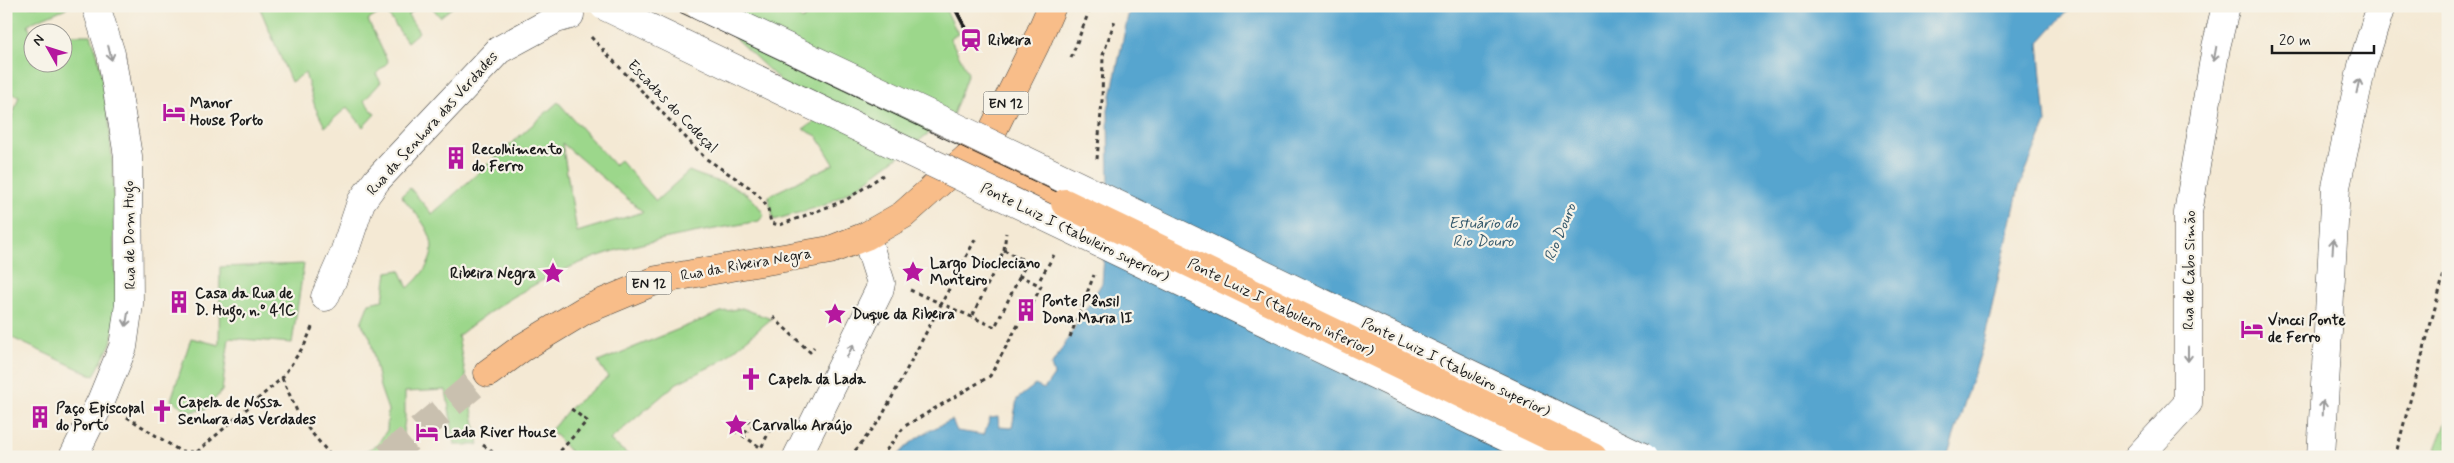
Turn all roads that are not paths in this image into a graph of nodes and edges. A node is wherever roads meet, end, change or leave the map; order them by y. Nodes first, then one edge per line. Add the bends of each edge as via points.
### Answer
1 (96, 6) edge
2 (604, 6) edge
3 (700, 6) edge
4 (1052, 6) edge
5 (2226, 6) edge
6 (2381, 6) edge
7 (570, 15) road end
8 (968, 157) junction
9 (866, 236) junction
10 (325, 297) road end
11 (488, 373) tunnel mouth
12 (73, 457) edge
13 (797, 457) edge
14 (1546, 457) edge
15 (1593, 457) edge
16 (1642, 457) edge
17 (2138, 457) edge
18 (2321, 457) edge

1 -> 12 street, Rua de Dom Hugo via 111,54 128,156 129,304 122,347 101,401
2 - 14 street, Ponte Luiz I (tabuleiro superior), bridge
3 - 16 street, Ponte Luiz I (tabuleiro superior), bridge
4 - 8 main road, EN 12 via 991,134
5 -> 17 street, Rua de Cabo Simão via 2216,46 2188,213 2188,403
18 -> 6 street via 2336,187 2362,66
7 - 10 street, Rua da Senhora das Verdades via 556,19 499,50 377,180 361,202
8 - 9 main road, Rua da Ribeira Negra / EN 12 via 903,215
8 - 15 main road, Ponte Luiz I (tabuleiro inferior), bridge
9 - 11 main road, Rua da Ribeira Negra / EN 12 via 830,250 658,280 585,310
13 -> 9 street via 877,298 881,283

